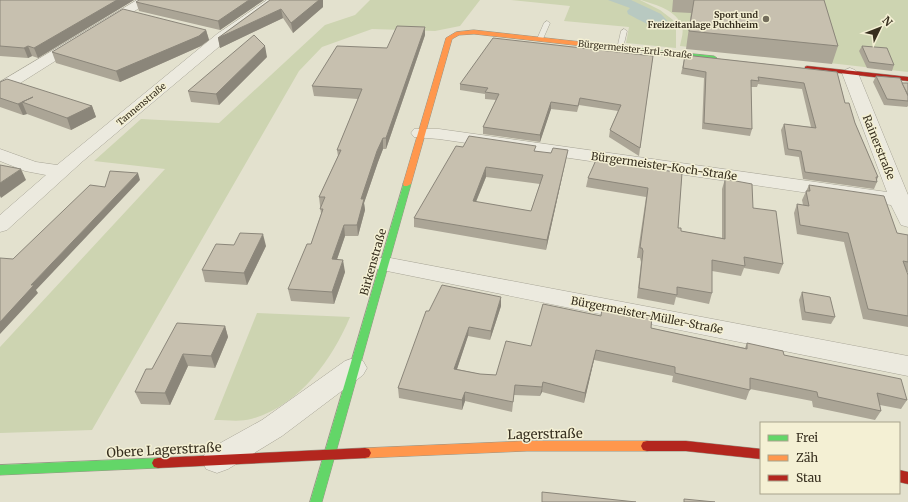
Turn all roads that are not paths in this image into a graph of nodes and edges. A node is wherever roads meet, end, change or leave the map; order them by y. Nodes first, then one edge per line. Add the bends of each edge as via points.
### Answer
1 (146, 0) edge
2 (275, 0) edge
3 (124, 13) junction
4 (140, 17) edge
5 (547, 23) dead end
6 (624, 31) dead end
7 (458, 33) joint
8 (540, 39) junction
9 (619, 48) junction
10 (726, 59) edge
11 (796, 67) edge
12 (850, 73) junction
13 (908, 79) edge
14 (0, 89) edge
15 (420, 133) junction
16 (0, 154) edge
17 (61, 171) junction
18 (904, 200) edge
19 (908, 222) edge
20 (0, 226) edge
21 (385, 264) junction
22 (908, 366) edge
23 (354, 368) junction
24 (760, 454) edge
25 (329, 456) junction
26 (217, 460) junction
27 (0, 470) edge
28 (316, 502) edge

1 - 3 street
2 - 17 street, Tannenstraße via 214,35
3 - 4 street
3 - 14 street
5 - 8 lane
6 - 9 lane
7 - 8 street, Bürgermeister-Ertl-Straße via 474,32
7 - 15 street, Birkenstraße via 449,38
8 - 9 street, Bürgermeister-Ertl-Straße
9 - 10 street, Bürgermeister-Ertl-Straße
11 - 12 street
12 - 13 street
12 - 18 street, Rainerstraße
15 - 18 street, Bürgermeister-Koch-Straße
15 - 21 street, Birkenstraße
16 - 17 street via 32,167
17 - 20 street, Tannenstraße
18 - 19 street, Rainerstraße
21 - 22 street, Bürgermeister-Müller-Straße
21 - 23 street, Birkenstraße
23 - 25 street, Birkenstraße
23 - 26 street via 272,428
24 - 25 street, Lagerstraße via 686,446 534,446
25 - 26 street, Obere Lagerstraße
25 - 28 street, Birkenstraße
26 - 27 street, Obere Lagerstraße

